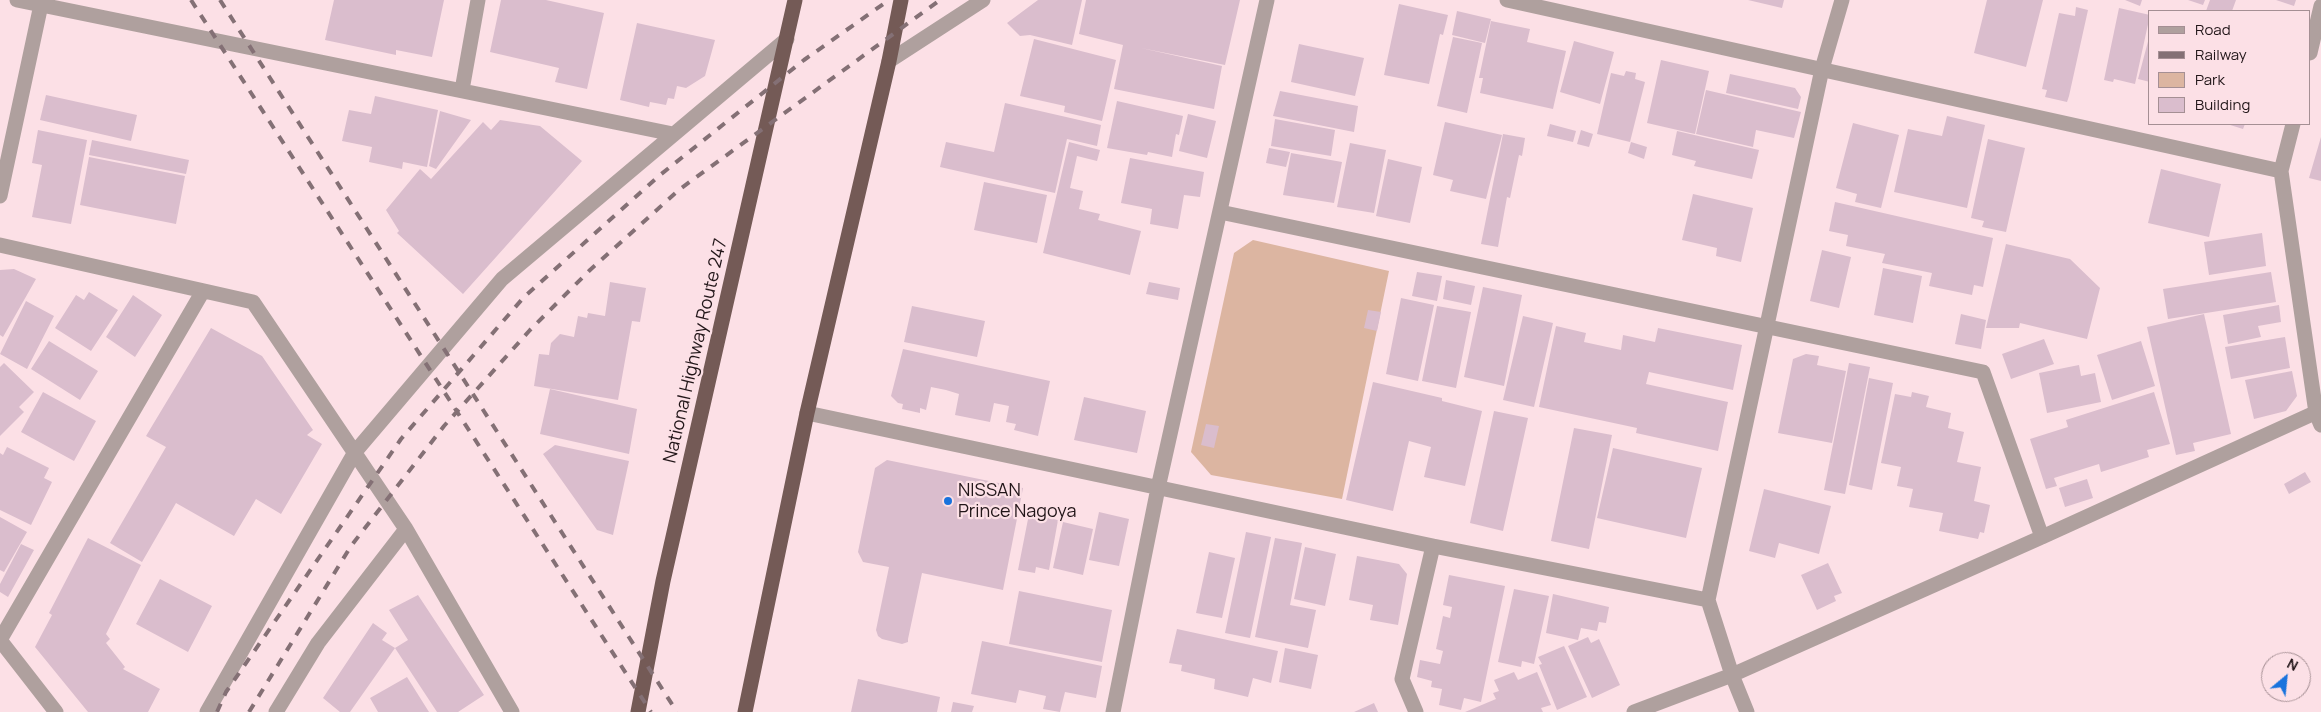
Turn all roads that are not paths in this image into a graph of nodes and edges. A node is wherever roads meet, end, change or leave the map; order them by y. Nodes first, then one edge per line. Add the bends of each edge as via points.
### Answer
1 (17, 0) edge
2 (478, 0) edge
3 (795, 0) edge
4 (901, 0) edge
5 (983, 0) edge
6 (1267, 0) edge
7 (1507, 0) edge
8 (1842, 0) edge
9 (42, 2) edge
10 (2321, 6) edge
11 (787, 39) junction
12 (2311, 49) edge
13 (889, 61) junction
14 (1822, 69) junction
15 (462, 90) junction
16 (2293, 125) edge
17 (673, 134) junction
18 (2281, 171) junction
19 (0, 196) edge
20 (1220, 212) junction
21 (0, 245) edge
22 (203, 290) junction
23 (1766, 326) junction
24 (807, 413) junction
25 (2319, 416) edge
26 (354, 452) junction
27 (1158, 488) junction
28 (406, 530) junction
29 (2042, 537) junction
30 (1433, 546) junction
31 (1708, 600) junction
32 (0, 640) edge
33 (1732, 675) junction
34 (56, 712) edge
35 (207, 712) edge
36 (276, 712) edge
37 (512, 712) edge
38 (638, 712) edge
39 (745, 712) edge
40 (1113, 712) edge
41 (1416, 712) edge
42 (1634, 712) edge
43 (1747, 712) edge

1 - 9 street
2 - 15 street
3 - 11 highway, National Highway Route 247
4 - 13 highway
5 - 13 street
6 - 20 street
7 - 14 street
8 - 14 street
9 - 15 street
9 - 19 street
10 - 12 street
11 - 17 street
11 - 38 highway, National Highway Route 247 via 663,581
13 - 24 highway
14 - 18 street
14 - 23 street
15 - 17 street
16 - 18 street
17 - 26 street via 502,278
18 - 25 street
20 - 23 street
20 - 27 street
21 - 22 street
22 - 26 street via 253,302
22 - 32 street
23 - 29 street via 1983,372
23 - 31 street
24 - 27 street
24 - 39 highway
25 - 29 street
26 - 28 street
26 - 35 street
27 - 30 street
27 - 40 street
28 - 36 street via 318,643
28 - 37 street
29 - 33 street
30 - 31 street
30 - 41 street via 1402,680
31 - 33 street
32 - 34 street
33 - 42 street
33 - 43 street

